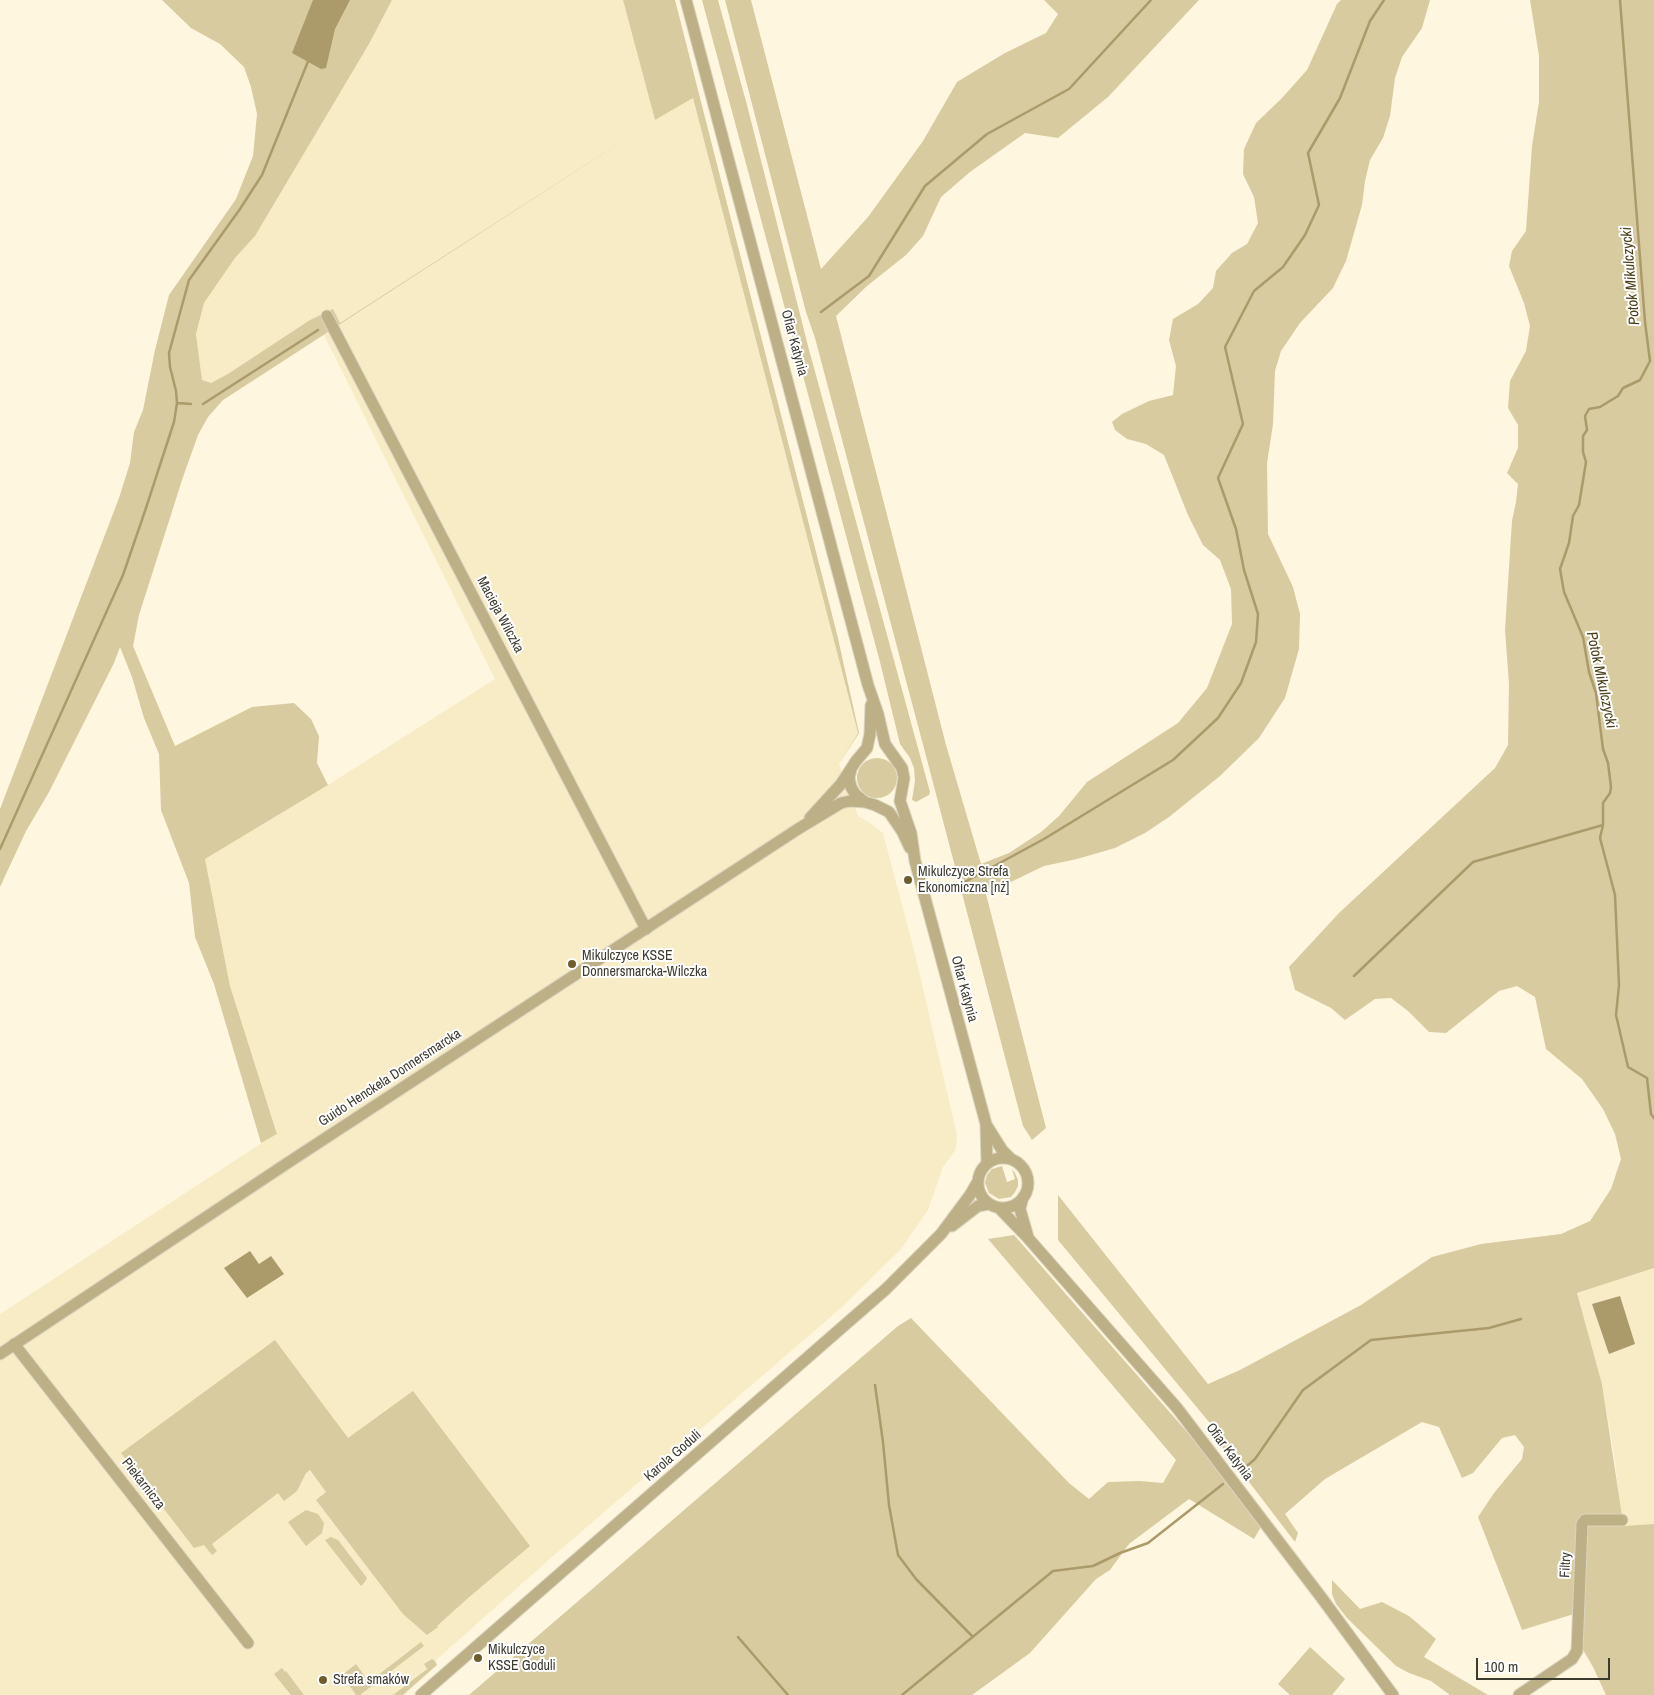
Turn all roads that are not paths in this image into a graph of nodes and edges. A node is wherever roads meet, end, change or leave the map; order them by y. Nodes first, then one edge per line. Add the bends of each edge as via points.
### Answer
1 (686, 0) edge
2 (327, 316) dead end
3 (871, 694) junction
4 (862, 754) junction
5 (892, 756) junction
6 (851, 769) junction
7 (902, 787) junction
8 (870, 804) junction
9 (798, 829) junction
10 (915, 861) junction
11 (646, 929) junction
12 (986, 1124) junction
13 (1010, 1158) junction
14 (987, 1162) junction
15 (977, 1183) junction
16 (1023, 1198) junction
17 (994, 1206) junction
18 (940, 1234) junction
19 (1028, 1238) junction
20 (14, 1344) junction
21 (0, 1354) edge
22 (1622, 1520) dead end
23 (248, 1643) dead end
24 (421, 1695) edge
25 (1393, 1695) edge
26 (1519, 1695) edge

1 - 3 street, Ofiar Katynia
2 - 11 street, Macieja Wilczka
3 - 4 street, Ofiar Katynia via 870,736
3 - 5 street, Ofiar Katynia via 885,744
4 - 5 street via 880,751
4 - 6 street, Ofiar Katynia
5 - 7 street, Ofiar Katynia via 902,768
6 - 8 street, Ofiar Katynia via 851,787 858,798
6 - 9 street, Guido Henckela Donnersmarcka
7 - 8 street via 891,801
7 - 10 street, Ofiar Katynia via 900,801 912,833
8 - 9 street, Guido Henckela Donnersmarcka via 841,803
8 - 10 street, Ofiar Katynia via 889,812
9 - 11 street, Guido Henckela Donnersmarcka
10 - 12 street, Ofiar Katynia
11 - 20 street, Guido Henckela Donnersmarcka
12 - 13 street, Ofiar Katynia
12 - 14 street, Ofiar Katynia
13 - 14 street
13 - 16 street via 1026,1171 1028,1185
14 - 15 street via 978,1175
15 - 17 street via 980,1195
15 - 18 street, Karola Goduli
16 - 17 street via 1011,1207
16 - 19 street, Ofiar Katynia via 1020,1209
17 - 18 street, Karola Goduli via 978,1206
17 - 19 street, Ofiar Katynia
18 - 24 street, Karola Goduli via 859,1314
19 - 25 street, Ofiar Katynia via 1177,1408
20 - 21 street, Guido Henckela Donnersmarcka
20 - 23 street, Piekarnicza
22 - 26 street, Filtry via 1585,1520 1582,1524 1577,1651 1572,1659

